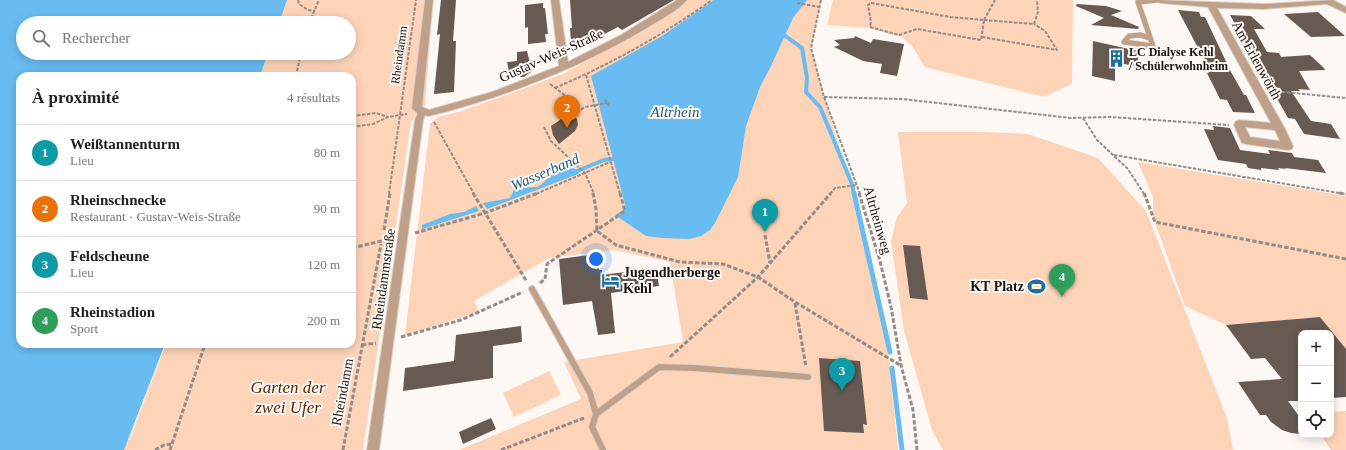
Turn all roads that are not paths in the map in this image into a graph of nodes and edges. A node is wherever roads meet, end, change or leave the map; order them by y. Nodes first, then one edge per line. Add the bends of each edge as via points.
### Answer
1 (429, 0) edge
2 (555, 0) edge
3 (683, 0) edge
4 (1159, 0) edge
5 (1327, 0) edge
6 (1212, 6) junction
7 (1346, 10) edge
8 (1150, 38) junction
9 (564, 67) junction
10 (426, 113) junction
11 (1279, 127) junction
12 (532, 289) road end
13 (808, 377) road end
14 (596, 414) junction
15 (373, 450) edge
16 (603, 450) edge

1 - 10 street via 417,108
2 - 9 street
3 - 9 street, Gustav-Weis-Straße
4 - 6 street, Am Erlenwörth
4 - 8 lane via 1138,2
5 - 6 street, Am Erlenwörth via 1299,6 1266,8
5 - 7 street
6 - 11 street, Am Erlenwörth
8 - 8 lane via 1152,46 1124,42 1129,36 1140,35
9 - 10 street, Gustav-Weis-Straße via 511,90
10 - 15 street, Rheindammstraße via 419,120
11 - 11 street, Am Erlenwörth via 1240,123 1246,140 1288,146
12 - 14 lane via 590,393
13 - 14 lane via 659,367
14 - 16 lane via 592,427

